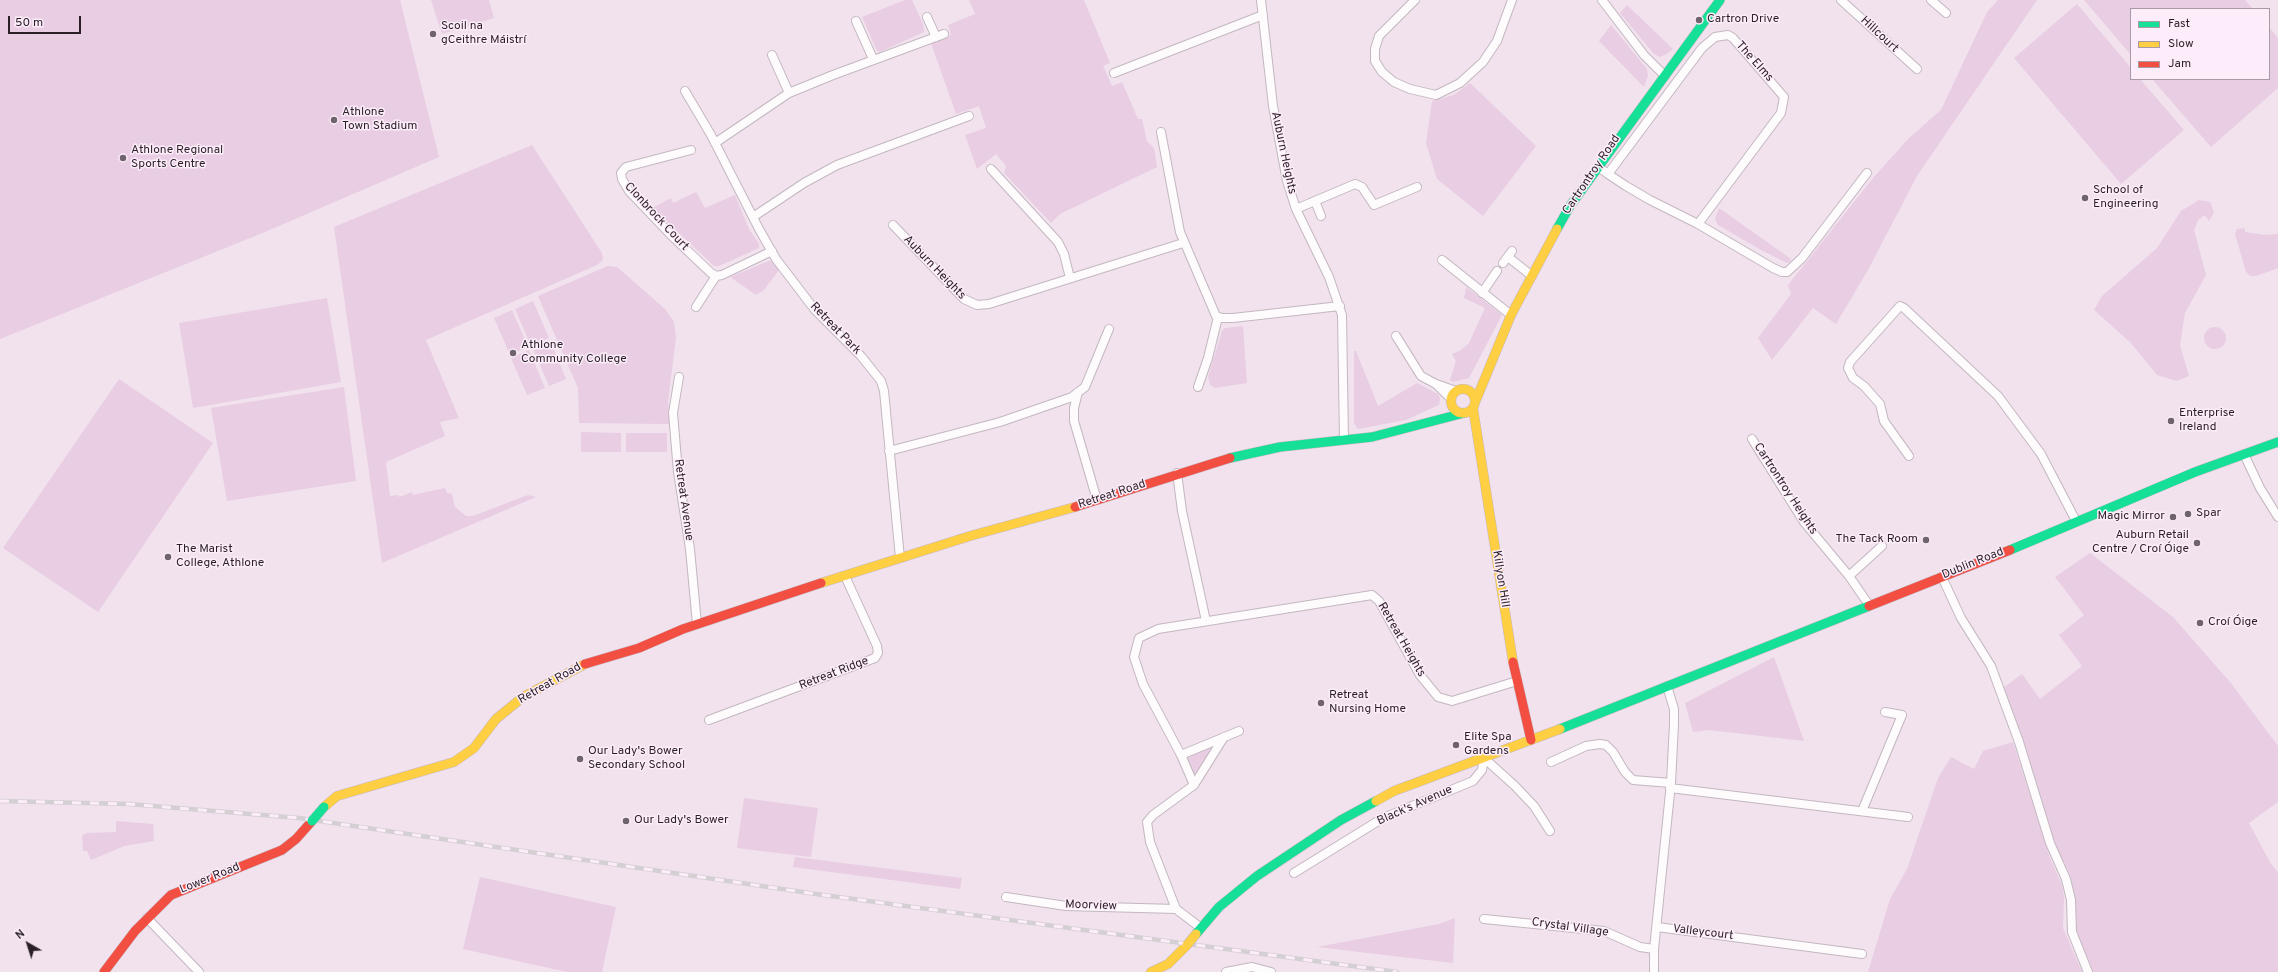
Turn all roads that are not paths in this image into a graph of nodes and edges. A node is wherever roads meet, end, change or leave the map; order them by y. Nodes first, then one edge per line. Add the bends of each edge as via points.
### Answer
1 (1261, 0) edge
2 (1415, 0) edge
3 (1512, 0) edge
4 (1602, 0) edge
5 (1720, 0) edge
6 (1842, 0) edge
7 (1931, 0) edge
8 (1946, 13) dead end
9 (1263, 15) junction
10 (927, 17) dead end
11 (856, 21) dead end
12 (944, 34) dead end
13 (936, 37) junction
14 (772, 55) dead end
15 (873, 59) junction
16 (1917, 69) dead end
17 (1114, 74) dead end
18 (1664, 76) junction
19 (685, 91) dead end
20 (789, 93) junction
21 (969, 116) dead end
22 (1161, 132) dead end
23 (715, 143) junction
24 (691, 150) dead end
25 (1597, 167) junction
26 (991, 169) dead end
27 (1867, 173) dead end
28 (1608, 174) junction
29 (1417, 187) dead end
30 (1314, 201) junction
31 (1296, 210) junction
32 (1321, 216) dead end
33 (753, 217) junction
34 (1698, 224) junction
35 (893, 226) dead end
36 (1183, 243) junction
37 (772, 251) junction
38 (1508, 257) dead end
39 (1442, 260) dead end
40 (1497, 271) dead end
41 (716, 276) junction
42 (1532, 276) junction
43 (1070, 278) junction
44 (1482, 293) junction
45 (1340, 306) junction
46 (696, 307) dead end
47 (1511, 315) junction
48 (1218, 317) junction
49 (1109, 329) dead end
50 (1396, 336) dead end
51 (1489, 366) junction
52 (679, 377) dead end
53 (1436, 384) junction
54 (1198, 387) dead end
55 (1468, 390) junction
56 (1456, 391) junction
57 (1078, 392) junction
58 (1452, 404) junction
59 (1471, 410) junction
60 (1432, 421) junction
61 (1752, 439) dead end
62 (1344, 440) junction
63 (2278, 442) edge
64 (889, 451) junction
65 (2244, 454) junction
66 (1909, 456) dead end
67 (1177, 472) junction
68 (1097, 500) junction
69 (2278, 517) edge
70 (2076, 521) junction
71 (1882, 546) dead end
72 (900, 558) junction
73 (846, 576) junction
74 (1849, 576) junction
75 (1942, 577) junction
76 (1869, 605) junction
77 (1206, 621) junction
78 (697, 624) junction
79 (1517, 681) junction
80 (1667, 686) junction
81 (1886, 712) dead end
82 (709, 720) dead end
83 (1239, 731) dead end
84 (1224, 738) junction
85 (1531, 740) junction
86 (1181, 755) junction
87 (1484, 758) junction
88 (1551, 762) dead end
89 (1194, 784) junction
90 (1671, 786) junction
91 (1862, 812) junction
92 (1908, 817) dead end
93 (312, 821) joint
94 (1550, 831) dead end
95 (1294, 873) dead end
96 (1006, 897) dead end
97 (1176, 909) junction
98 (147, 918) junction
99 (1484, 919) dead end
100 (1657, 927) junction
101 (1198, 931) junction
102 (1654, 949) junction
103 (1862, 954) dead end
104 (104, 972) edge
105 (199, 972) edge
106 (1152, 972) edge
107 (1226, 972) edge
108 (1271, 972) edge
109 (1654, 972) edge
110 (2088, 972) edge

1 - 9 street, Auburn Heights
2 - 3 street via 1380,36 1375,49 1375,61 1382,72 1394,82 1436,95 1460,83 1483,62 1497,41
4 - 18 street via 1644,55
5 - 18 street, Cartrontroy Road
6 - 16 street, Hillcourt
7 - 8 street
9 - 17 street
9 - 31 street, Auburn Heights via 1278,139
10 - 13 street
11 - 15 street
12 - 13 street
13 - 15 street
14 - 20 street
15 - 20 street
18 - 25 street, Cartrontroy Road
19 - 23 street, Retreat Park
20 - 23 street
21 - 33 street via 837,165 804,183
22 - 36 street
23 - 33 street, Retreat Park
24 - 41 street, Clonbrock Court via 626,167 621,176 629,191 671,235
25 - 28 street
25 - 42 street, Cartrontroy Road via 1570,206
26 - 43 street via 1058,242
27 - 34 street via 1802,258 1787,272 1778,272
28 - 34 street via 1650,200
28 - 34 street, The Elms via 1702,48 1715,37 1730,36 1780,91 1784,103 1781,113
29 - 30 street via 1374,206 1362,187 1355,184
30 - 31 street
30 - 32 street
31 - 45 street, Auburn Heights via 1329,277
33 - 37 street, Retreat Park
35 - 43 street, Auburn Heights via 964,299 973,305 989,304
36 - 43 street, Auburn Heights
36 - 48 street via 1212,311
37 - 41 street
37 - 64 street, Retreat Park via 815,310 861,356 881,381
38 - 42 street
39 - 44 street
40 - 44 street
41 - 46 street
42 - 47 street, Cartrontroy Road
44 - 47 street
45 - 48 street via 1233,318
45 - 62 street, Auburn Heights via 1343,324
47 - 51 street, Cartrontroy Road
48 - 54 street
49 - 57 street via 1084,387
50 - 53 street via 1419,373
51 - 55 street, Cartrontroy Road
51 - 59 street, Cartrontroy Road
52 - 78 street, Retreat Avenue via 673,413
53 - 56 street
53 - 58 street
55 - 56 street via 1462,388
55 - 59 street via 1473,393
56 - 58 street
57 - 64 street via 1059,402 1000,422
57 - 68 street via 1074,421
58 - 59 street via 1457,412
58 - 60 street, Retreat Road
59 - 60 street, Retreat Road
59 - 79 street, Killyon Hill
60 - 62 street, Retreat Road via 1389,434
61 - 74 street, Cartrontroy Heights via 1804,522
62 - 67 street, Retreat Road via 1260,450
63 - 65 street, Dublin Road
64 - 72 street, Retreat Park
65 - 69 street via 2260,488
65 - 70 street, Dublin Road
66 - 70 street via 1884,421 1880,404 1864,386 1852,378 1848,368 1850,362 1900,306 1998,396 2041,454
67 - 68 street, Retreat Road
67 - 77 street via 1185,525
68 - 72 street, Retreat Road
70 - 75 street, Dublin Road
71 - 74 street
72 - 73 street, Retreat Road
73 - 78 street, Retreat Road via 795,585
73 - 82 street, Retreat Ridge via 877,646 878,653 875,658
74 - 76 street, Cartrontroy Heights
75 - 76 street, Dublin Road
75 - 110 street via 1961,618 1991,666 2019,742 2050,843 2066,880 2072,900 2072,932
76 - 80 street, Dublin Road
77 - 79 street, Retreat Heights via 1372,595 1379,601 1420,675 1438,697 1452,701
77 - 86 street, Retreat Heights via 1146,633 1138,638 1135,647 1134,657 1143,684
78 - 93 street, Retreat Road, bridge via 639,648 586,663 550,681 523,697 496,719 474,748 454,762 337,796
79 - 85 street, Killyon Hill
80 - 85 street, Dublin Road
80 - 90 street, Valleycourt via 1674,714
81 - 91 street via 1902,716
83 - 84 street
84 - 86 street
84 - 89 street
85 - 87 street, Dublin Road
86 - 89 street, Retreat Heights
87 - 94 street via 1534,806
87 - 95 street, Black's Avenue via 1482,770 1473,781 1383,818
87 - 101 street, Dublin Road via 1394,791 1364,807 1242,887 1219,907
88 - 90 street via 1586,746 1600,744 1613,752 1633,780
89 - 97 street via 1147,822 1150,842
90 - 91 street
90 - 100 street, Valleycourt
91 - 92 street
93 - 98 street, Lower Road via 296,840 282,850 171,895
96 - 97 street, Moorview via 1066,906
97 - 101 street
98 - 104 street, Lower Road
98 - 105 street
99 - 102 street, Crystal Village via 1604,931 1640,947
100 - 102 street
100 - 103 street, Valleycourt
101 - 106 street, Dublin Road, bridge via 1168,964
102 - 109 street
107 - 108 street via 1252,967

